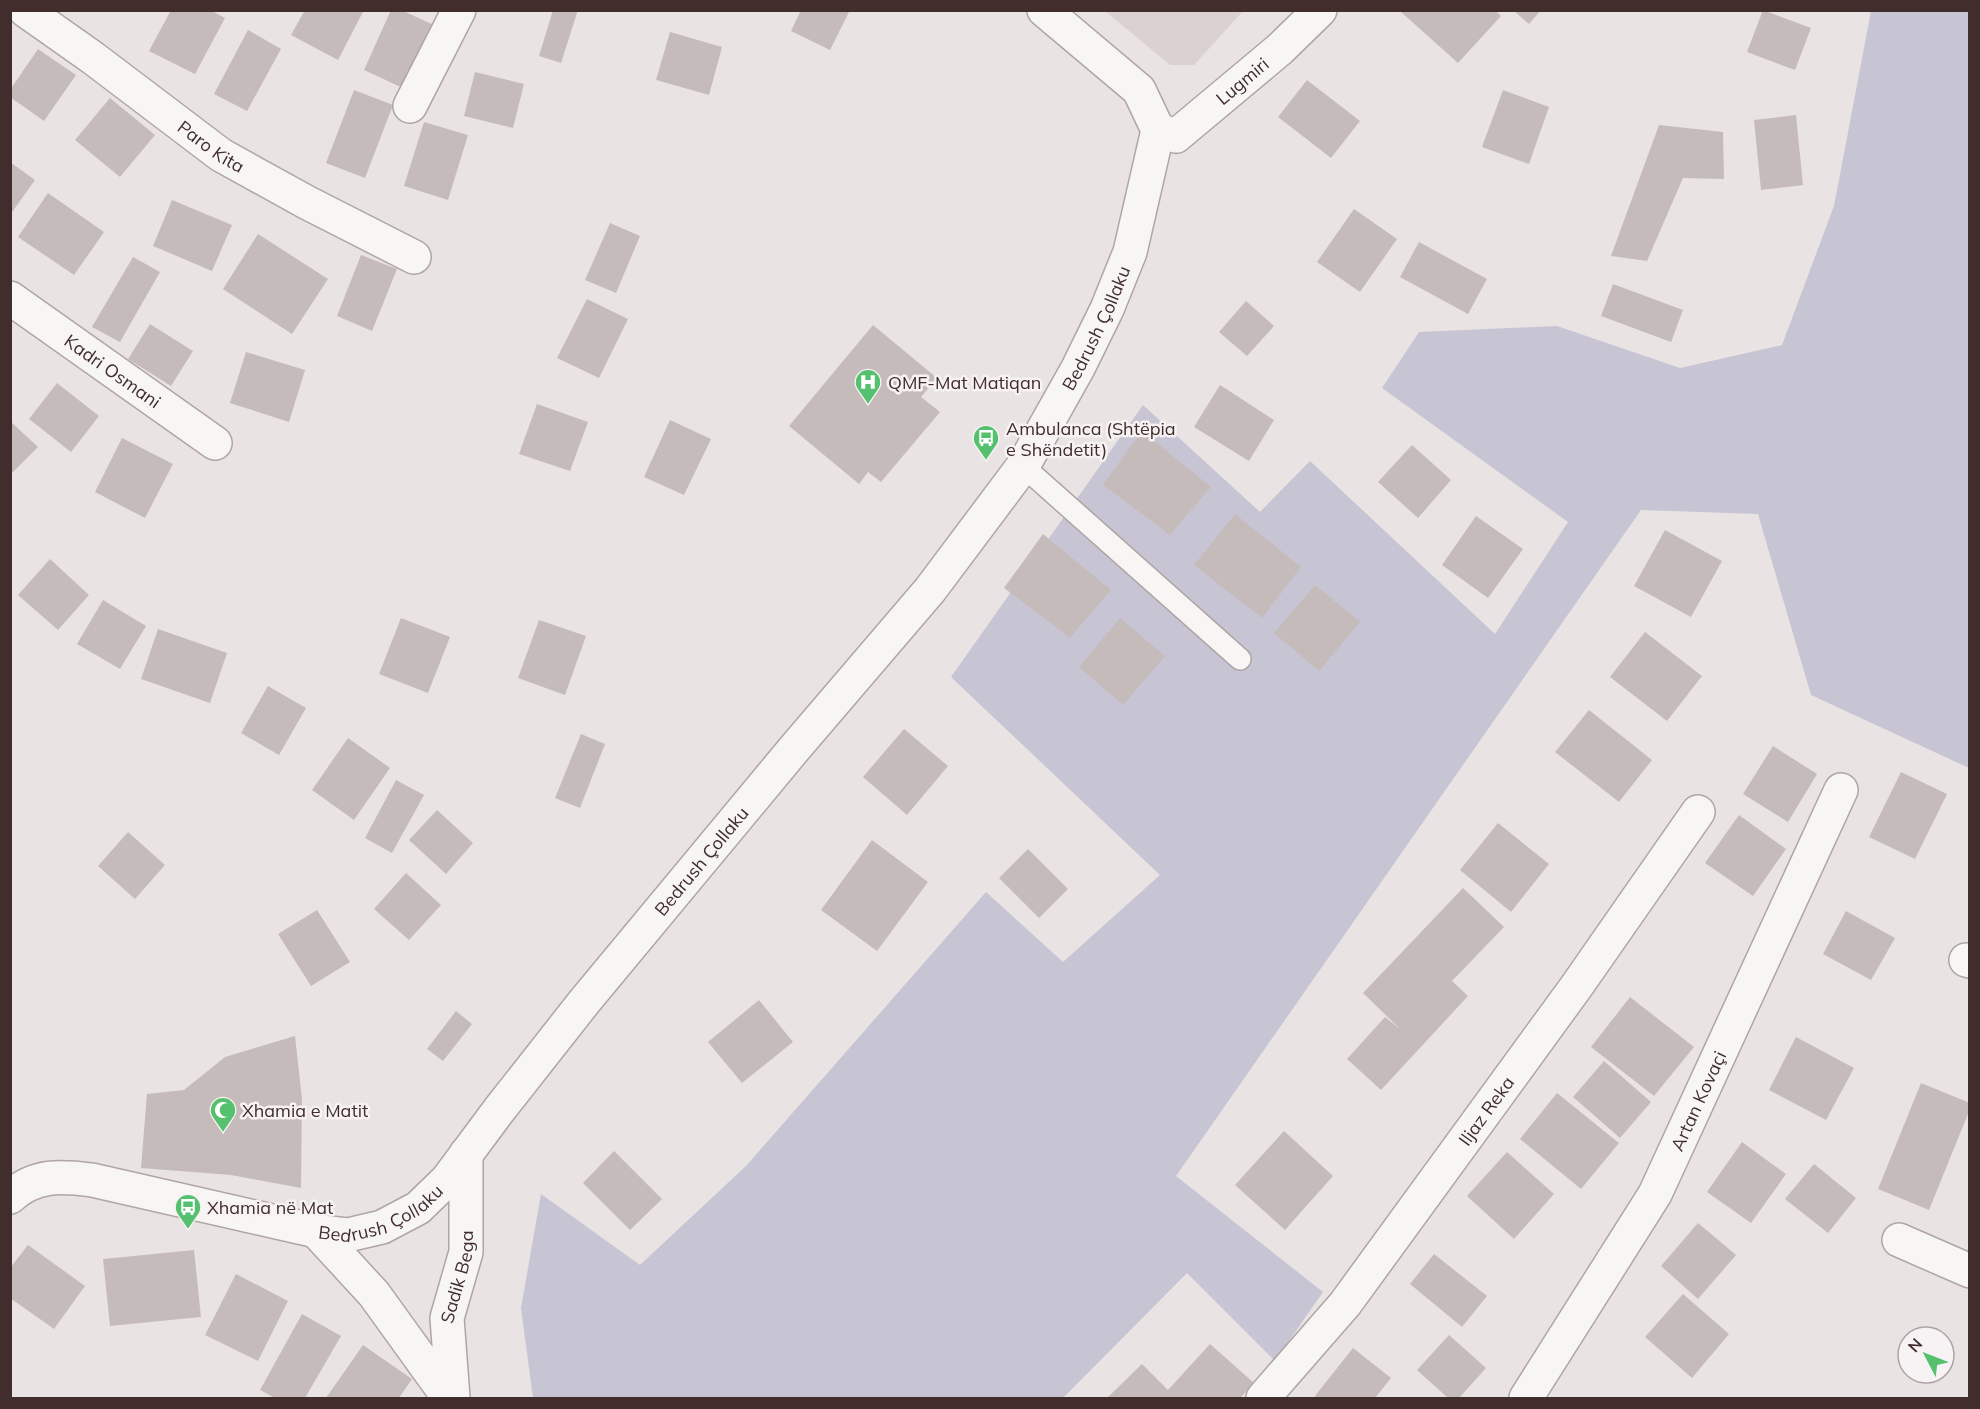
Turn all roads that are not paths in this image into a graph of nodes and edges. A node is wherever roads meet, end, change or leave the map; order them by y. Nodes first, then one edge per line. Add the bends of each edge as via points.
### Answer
1 (25, 10) edge
2 (459, 10) edge
3 (1044, 10) edge
4 (1320, 10) edge
5 (410, 106) dead end
6 (1158, 130) junction
7 (414, 257) dead end
8 (10, 298) edge
9 (215, 443) dead end
10 (1023, 466) junction
11 (1240, 659) dead end
12 (1841, 790) dead end
13 (1698, 812) dead end
14 (466, 1154) junction
15 (14, 1188) edge
16 (316, 1231) junction
17 (1899, 1240) dead end
18 (1970, 1270) edge
19 (451, 1398) edge
20 (1263, 1398) edge
21 (1526, 1398) edge

1 - 7 street, Paro Kita via 221,155
2 - 5 street
3 - 6 street via 1139,90
4 - 6 street, Lugmiri via 1280,49 1176,136
6 - 10 street, Bedrush Çollaku via 1132,243 1111,300
8 - 9 street, Kadri Osmani
10 - 11 lane
10 - 14 street, Bedrush Çollaku via 930,590 584,1002
12 - 21 street, Artan Kovaçi via 1655,1194
13 - 20 street, Iljaz Reka via 1346,1304
14 - 16 street, Bedrush Çollaku via 447,1180 418,1208 382,1227 348,1235
14 - 19 street, Sadik Bega via 466,1252 447,1318
15 - 16 street, Bedrush Çollaku via 62,1176 92,1180
16 - 19 street, Sadik Bega via 374,1294
17 - 18 street

